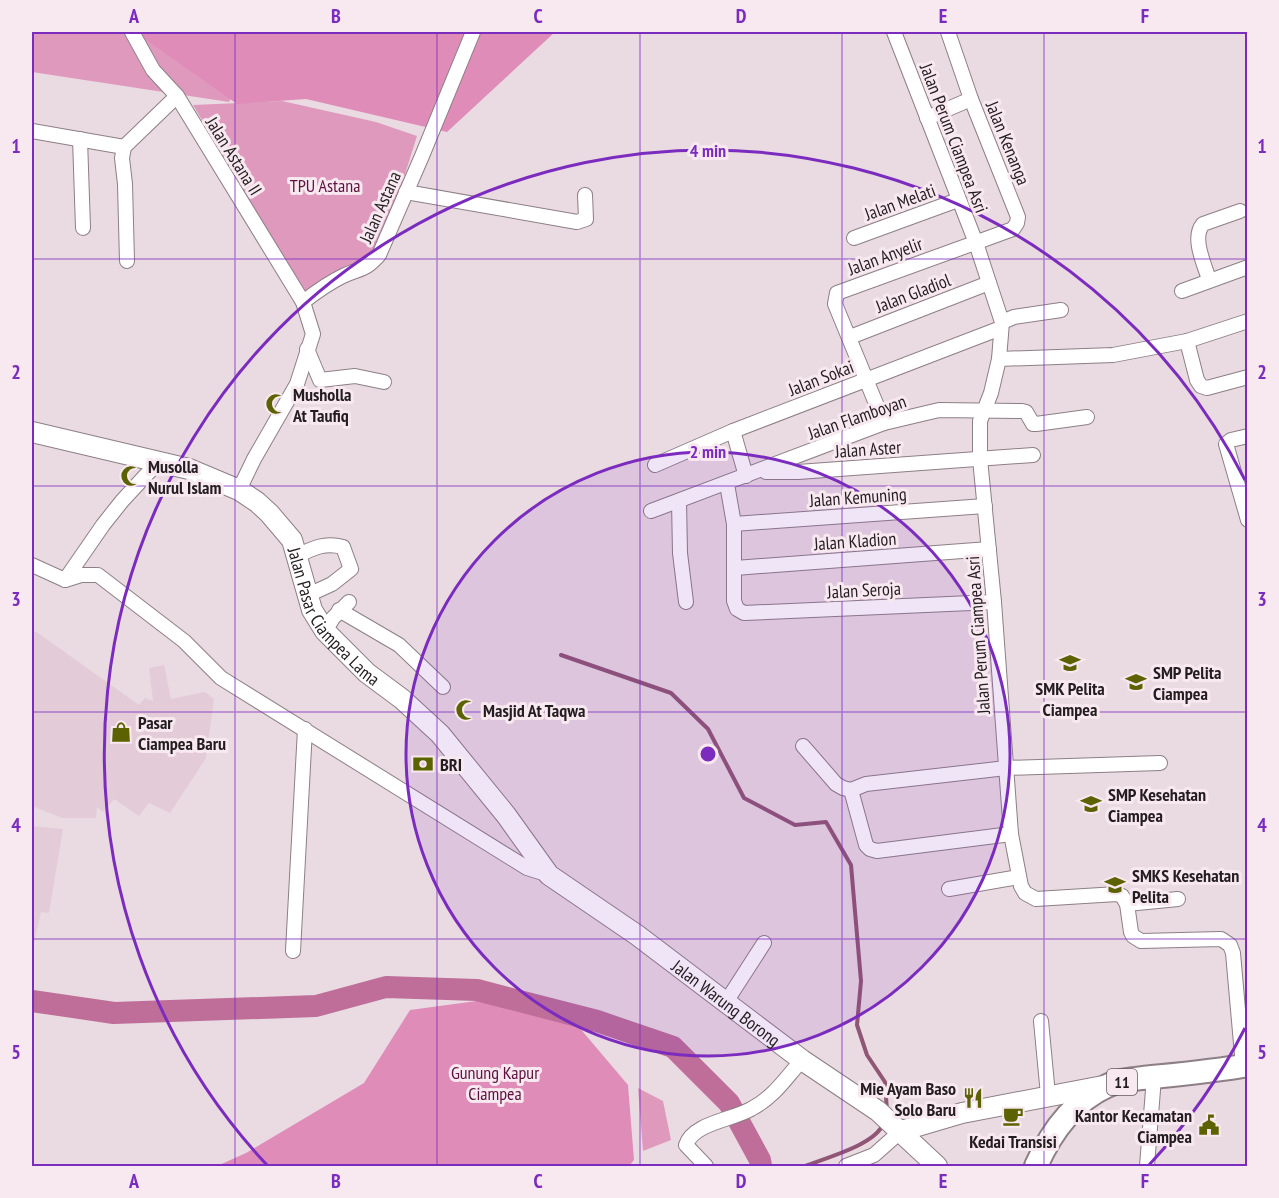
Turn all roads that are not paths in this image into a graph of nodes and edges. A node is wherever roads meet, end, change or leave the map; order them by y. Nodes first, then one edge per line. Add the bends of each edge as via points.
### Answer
1 (132, 32) edge
2 (473, 32) edge
3 (894, 32) edge
4 (948, 32) edge
5 (177, 96) junction
6 (971, 99) junction
7 (927, 118) junction
8 (32, 131) edge
9 (80, 139) junction
10 (124, 147) junction
11 (406, 192) junction
12 (585, 195) dead end
13 (958, 200) junction
14 (1240, 211) dead end
15 (82, 228) dead end
16 (854, 238) dead end
17 (975, 243) junction
18 (127, 261) dead end
19 (1248, 267) edge
20 (1209, 280) junction
21 (989, 283) junction
22 (1182, 291) dead end
23 (303, 302) junction
24 (1061, 310) dead end
25 (1248, 321) edge
26 (1001, 325) junction
27 (850, 337) junction
28 (1187, 341) junction
29 (307, 349) junction
30 (999, 359) junction
31 (1248, 377) edge
32 (867, 379) junction
33 (384, 382) dead end
34 (983, 410) junction
35 (1087, 417) dead end
36 (884, 423) junction
37 (733, 431) junction
38 (32, 432) edge
39 (1248, 435) edge
40 (1033, 455) dead end
41 (980, 459) junction
42 (159, 461) junction
43 (655, 465) dead end
44 (752, 474) junction
45 (727, 484) junction
46 (239, 490) junction
47 (679, 501) junction
48 (985, 506) junction
49 (651, 511) dead end
50 (1248, 520) edge
51 (734, 524) junction
52 (983, 550) junction
53 (297, 555) junction
54 (32, 565) edge
55 (735, 568) junction
56 (65, 580) junction
57 (308, 595) junction
58 (686, 602) dead end
59 (994, 602) junction
60 (325, 631) junction
61 (443, 687) dead end
62 (305, 729) junction
63 (803, 746) dead end
64 (1160, 763) dead end
65 (1006, 768) junction
66 (851, 790) junction
67 (1011, 834) junction
68 (549, 875) junction
69 (1019, 877) junction
70 (949, 889) dead end
71 (1178, 899) dead end
72 (1127, 904) junction
73 (764, 943) dead end
74 (293, 951) dead end
75 (726, 1002) junction
76 (1041, 1021) dead end
77 (802, 1060) junction
78 (1245, 1065) edge
79 (1154, 1077) junction
80 (1108, 1085) junction
81 (1048, 1095) junction
82 (901, 1131) junction
83 (706, 1167) edge
84 (846, 1167) edge
85 (937, 1167) edge
86 (1036, 1167) edge
87 (1147, 1167) edge

1 - 5 street, Jalan Astana II via 153,70
2 - 11 street, Jalan Astana
3 - 7 street, Jalan Perum Ciampea Asri
4 - 6 street, Jalan Kenanga
5 - 10 street
5 - 23 street, Jalan Astana II
6 - 7 street
6 - 17 street, Jalan Kenanga via 1018,217 1013,229
7 - 13 street, Jalan Perum Ciampea Asri
8 - 9 street
9 - 10 street
9 - 15 street
10 - 18 street
11 - 12 street via 577,222 586,219
11 - 23 street, Jalan Astana via 379,255 370,266 323,287
13 - 16 street, Jalan Melati
13 - 17 street, Jalan Perum Ciampea Asri
14 - 20 street via 1199,228
17 - 21 street, Jalan Perum Ciampea Asri
17 - 27 street, Jalan Anyelir via 837,293 835,304
19 - 20 street
20 - 22 street
21 - 26 street, Jalan Perum Ciampea Asri
21 - 27 street, Jalan Gladiol
23 - 29 street via 313,334
24 - 26 street, Jalan Sokai via 1014,317
25 - 28 street
26 - 30 street, Jalan Perum Ciampea Asri
26 - 32 street, Jalan Sokai
27 - 32 street, Jalan Anyelir
28 - 30 street via 1113,355
28 - 31 street via 1201,386 1207,388
29 - 33 street via 320,380 355,376
29 - 46 street via 297,384
30 - 34 street, Jalan Perum Ciampea Asri
32 - 36 street, Jalan Anyelir
32 - 37 street, Jalan Sokai
34 - 35 street, Jalan Flamboyan via 1024,411 1035,424
34 - 36 street, Jalan Flamboyan via 939,410
34 - 41 street, Jalan Perum Ciampea Asri
36 - 44 street, Jalan Flamboyan
37 - 43 street, Jalan Sokai
37 - 44 street
38 - 42 main road, Jalan Pasar Ciampea Lama
39 - 50 street via 1226,444
40 - 41 street, Jalan Aster
41 - 44 street, Jalan Aster
41 - 48 street, Jalan Perum Ciampea Asri
42 - 46 main road, Jalan Pasar Ciampea Lama
42 - 56 street via 103,525
44 - 45 street, Jalan Flamboyan
45 - 47 street, Jalan Flamboyan
45 - 51 street
46 - 53 main road, Jalan Pasar Ciampea Lama via 280,525 292,540
47 - 49 street, Jalan Flamboyan
47 - 58 street
48 - 51 street, Jalan Kemuning
48 - 52 street, Jalan Perum Ciampea Asri
51 - 55 street
52 - 55 street, Jalan Kladion
52 - 59 street, Jalan Perum Ciampea Asri
53 - 57 main road, Jalan Pasar Ciampea Lama
53 - 57 street via 318,546 340,546 351,569 332,584
54 - 56 street
55 - 59 street, Jalan Seroja via 734,601 744,613
56 - 62 street via 98,575 184,641 221,678
57 - 60 main road, Jalan Pasar Ciampea Lama
59 - 65 street, Jalan Perum Ciampea Asri
60 - 61 street via 344,606 399,645
60 - 68 main road, Jalan Pasar Ciampea Lama via 440,735
62 - 68 street via 527,868
62 - 74 street
63 - 66 street via 836,784
64 - 65 street
65 - 66 street via 866,784
65 - 67 street, Jalan Perum Ciampea Asri
66 - 67 street via 866,845 877,851
67 - 69 street, Jalan Perum Ciampea Asri
68 - 75 main road, Jalan Warung Borong
69 - 70 street
69 - 72 street, Jalan Perum Ciampea Asri via 1025,893 1036,899 1117,894
71 - 72 street
72 - 78 street via 1131,932 1137,939 1221,939 1230,945
73 - 75 street
75 - 77 main road, Jalan Warung Borong
76 - 81 street
77 - 82 main road, Jalan Warung Borong
77 - 83 street via 771,1097 688,1138 687,1145
78 - 79 highway, 11
79 - 80 highway, 11
79 - 87 street
80 - 81 main road
80 - 86 highway, 11 via 1064,1118 1045,1144
81 - 82 main road
82 - 84 street via 874,1155
82 - 85 main road, Jalan Warung Borong

